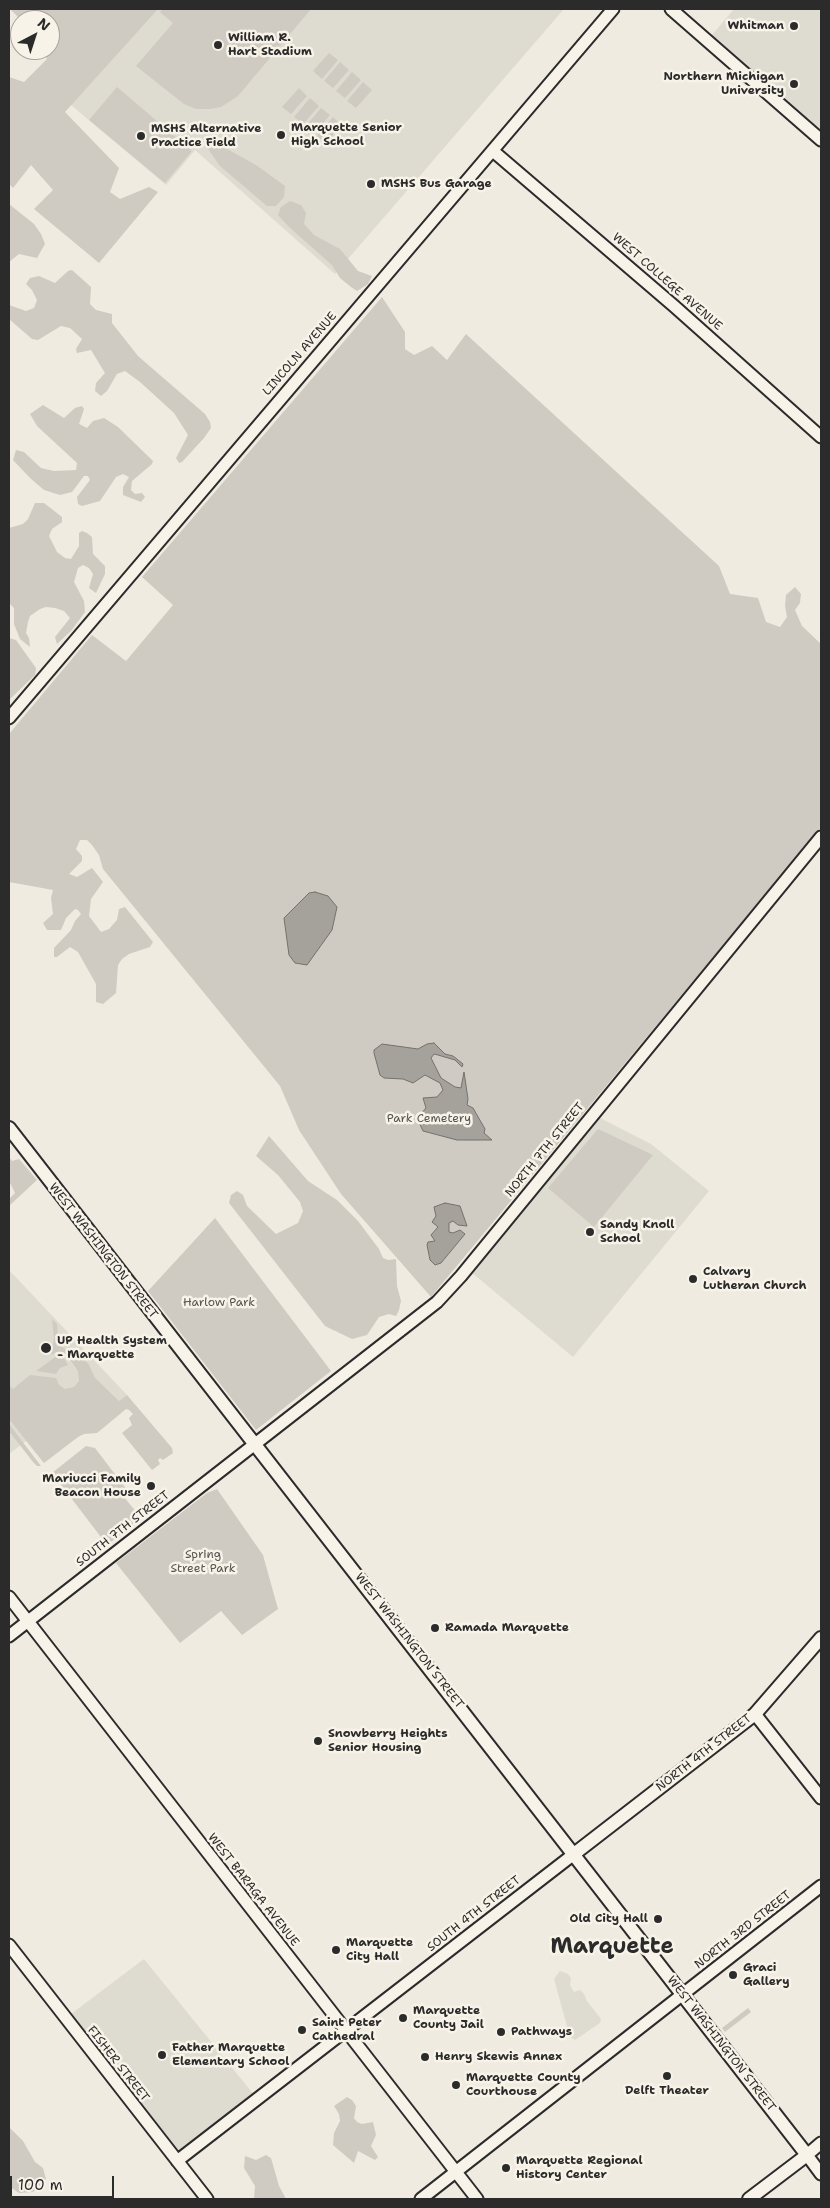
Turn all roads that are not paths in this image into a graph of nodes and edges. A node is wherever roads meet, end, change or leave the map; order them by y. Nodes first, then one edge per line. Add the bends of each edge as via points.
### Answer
1 (613, 9) edge
2 (671, 9) edge
3 (821, 140) edge
4 (493, 151) junction
5 (821, 437) edge
6 (9, 718) edge
7 (821, 837) edge
8 (9, 1128) edge
9 (254, 1443) junction
10 (9, 1597) edge
11 (28, 1622) junction
12 (9, 1636) edge
13 (821, 1638) edge
14 (755, 1714) junction
15 (821, 1798) edge
16 (574, 1854) junction
17 (821, 1886) edge
18 (9, 1945) edge
19 (682, 1995) junction
20 (345, 2031) junction
21 (821, 2143) edge
22 (806, 2155) junction
23 (177, 2161) junction
24 (455, 2172) junction
25 (821, 2174) edge
26 (207, 2199) edge
27 (421, 2199) edge
28 (477, 2199) edge
29 (749, 2199) edge

1 - 4 street, LINCOLN AVENUE
2 - 3 street
4 - 5 street, WEST COLLEGE AVENUE
4 - 6 street, LINCOLN AVENUE
7 - 9 street, NORTH 7TH STREET via 443,1295
8 - 9 main road, WEST WASHINGTON STREET
9 - 11 street, SOUTH 7TH STREET
9 - 16 main road, WEST WASHINGTON STREET
10 - 11 street, WEST BARAGA AVENUE
11 - 12 street, SOUTH 7TH STREET
11 - 20 street, WEST BARAGA AVENUE
13 - 14 main road, NORTH 4TH STREET
14 - 15 street
14 - 16 main road, NORTH 4TH STREET
16 - 19 main road, WEST WASHINGTON STREET
16 - 20 street, SOUTH 4TH STREET
17 - 19 street, NORTH 3RD STREET
18 - 23 street, FISHER STREET
19 - 22 main road, WEST WASHINGTON STREET
19 - 24 street, NORTH 3RD STREET
20 - 23 street, SOUTH 4TH STREET
20 - 24 street, WEST BARAGA AVENUE
21 - 22 street
22 - 25 street
22 - 29 main road
23 - 26 street, FISHER STREET
24 - 27 street, NORTH 3RD STREET
24 - 28 street, WEST BARAGA AVENUE

